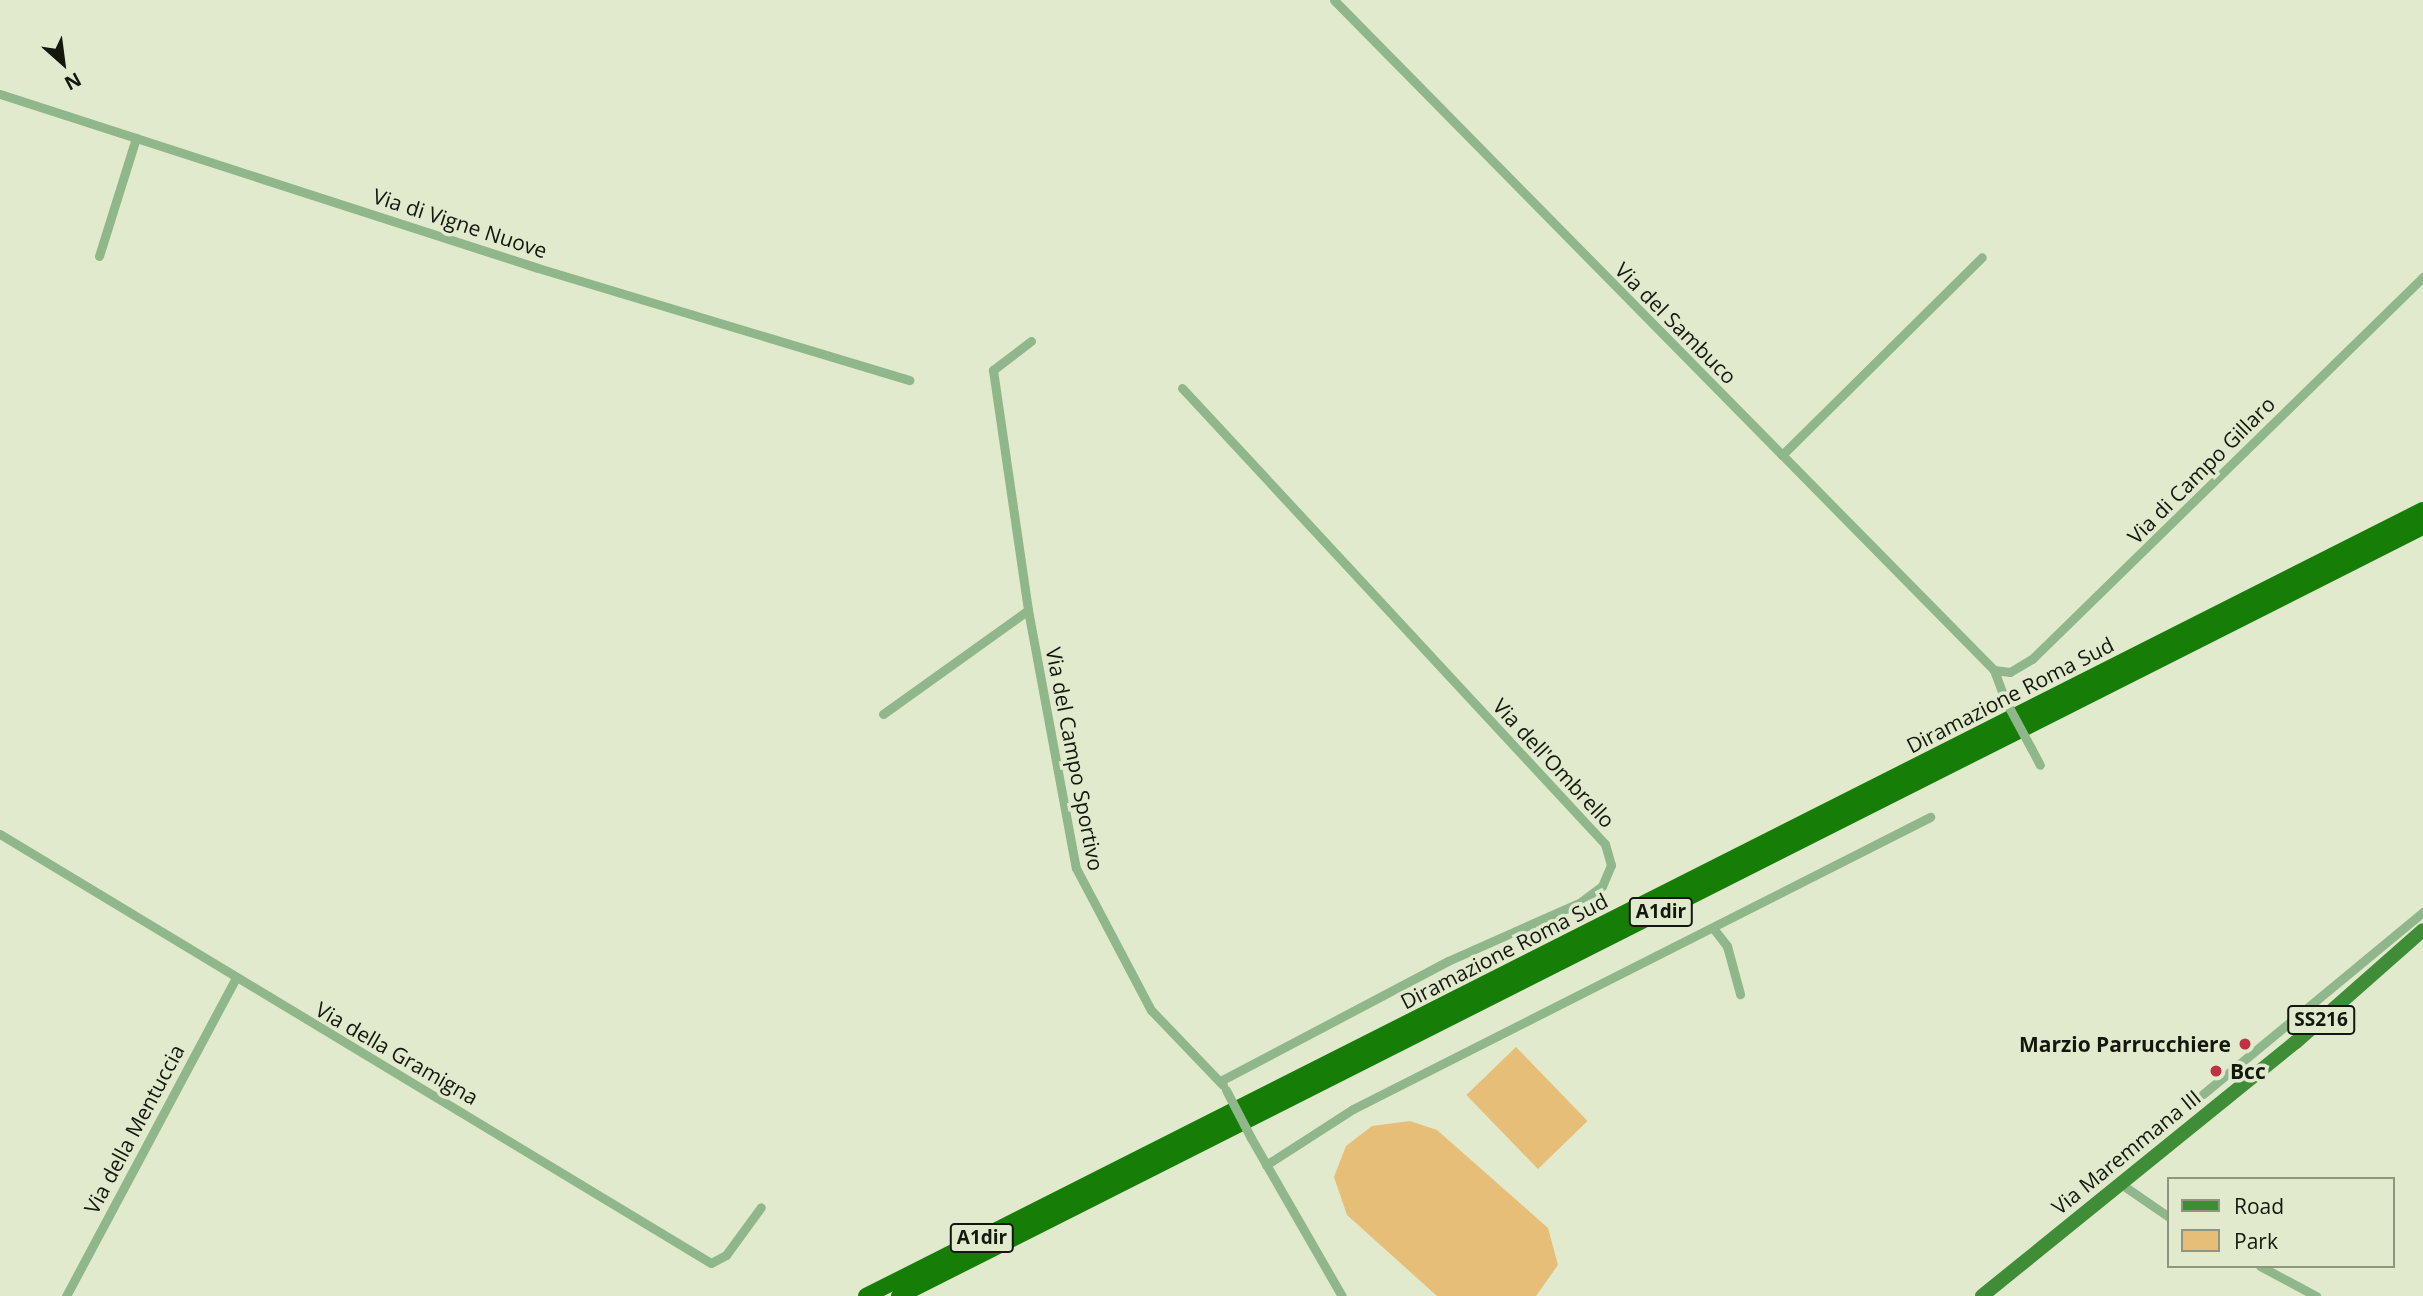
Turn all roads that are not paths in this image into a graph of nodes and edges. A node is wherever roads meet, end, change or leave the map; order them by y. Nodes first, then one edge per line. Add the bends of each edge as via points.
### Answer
1 (1334, 0) edge
2 (0, 94) edge
3 (136, 138) junction
4 (99, 256) dead end
5 (1982, 257) dead end
6 (2421, 282) edge
7 (1031, 341) dead end
8 (910, 380) dead end
9 (1182, 388) dead end
10 (1782, 455) junction
11 (2423, 510) edge
12 (2423, 527) edge
13 (1028, 610) junction
14 (1994, 670) junction
15 (883, 714) dead end
16 (2040, 765) dead end
17 (1930, 817) dead end
18 (0, 834) edge
19 (2423, 912) edge
20 (1713, 928) junction
21 (2423, 930) edge
22 (235, 979) junction
23 (1740, 993) dead end
24 (1220, 1081) junction
25 (2203, 1094) dead end
26 (1266, 1166) junction
27 (2121, 1184) junction
28 (761, 1207) dead end
29 (2168, 1216) edge
30 (2264, 1268) edge
31 (66, 1296) edge
32 (866, 1296) edge
33 (899, 1296) edge
34 (1342, 1296) edge
35 (1982, 1296) edge
36 (2316, 1296) edge

1 - 10 street, Via del Sambuco
2 - 3 street, Via di Vigne Nuove
3 - 4 street
3 - 8 street, Via di Vigne Nuove
5 - 10 street
6 - 14 street, Via di Campo Gillaro via 2032,659 2010,672
7 - 13 street, Via del Campo Sportivo via 993,370
9 - 24 street, Via dell'Ombrello via 1605,844 1611,865 1602,887 1581,902 1448,961
10 - 14 street, Via del Sambuco
11 - 32 highway, Diramazione Roma Sud / A1dir
12 - 33 highway, Diramazione Roma Sud / A1dir
13 - 15 street
13 - 24 street, Via del Campo Sportivo via 1082,884 1151,1010
14 - 16 street, bridge
17 - 20 street
18 - 22 street, Via della Gramigna
19 - 25 street
20 - 23 street via 1727,946
20 - 26 street via 1353,1109
21 - 27 main road, Via Maremmana III / SS216
22 - 28 street, Via della Gramigna via 711,1263 726,1255
22 - 31 street, Via della Mentuccia
24 - 26 street, Via del Campo Sportivo, bridge
26 - 34 street, Via del Campo Sportivo
27 - 29 street
27 - 35 main road, Via Maremmana III / SS216
30 - 36 street

